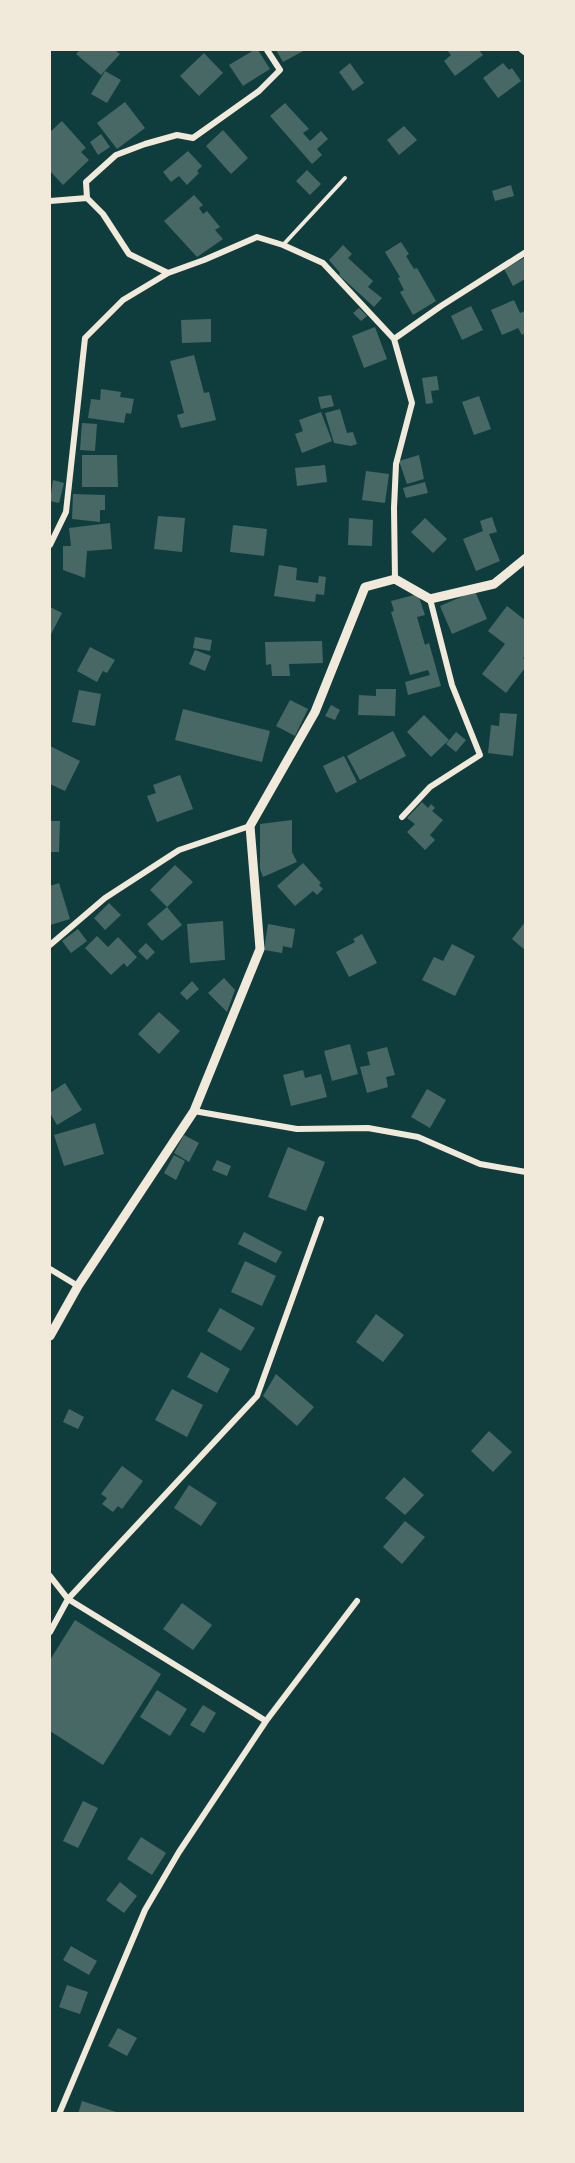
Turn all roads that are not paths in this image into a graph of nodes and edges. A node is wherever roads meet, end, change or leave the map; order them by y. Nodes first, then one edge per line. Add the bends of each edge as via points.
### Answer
1 (267, 50) edge
2 (522, 50) edge
3 (525, 53) edge
4 (345, 178) dead end
5 (87, 198) junction
6 (50, 201) edge
7 (283, 246) junction
8 (525, 252) edge
9 (168, 273) junction
10 (394, 339) junction
11 (50, 545) edge
12 (525, 558) edge
13 (394, 579) junction
14 (430, 599) junction
15 (402, 817) dead end
16 (250, 826) junction
17 (50, 945) edge
18 (194, 1111) junction
19 (525, 1172) edge
20 (321, 1219) dead end
21 (50, 1269) edge
22 (78, 1286) junction
23 (50, 1336) edge
24 (50, 1576) edge
25 (68, 1599) junction
26 (357, 1601) dead end
27 (50, 1632) edge
28 (266, 1721) junction
29 (59, 2114) edge

1 - 5 street via 280,70 259,91 193,138 177,135 116,155 86,182
2 - 3 street
4 - 7 lane
5 - 6 street
5 - 9 street via 103,214 129,254
7 - 9 street via 257,237
7 - 10 street via 323,263
8 - 10 street
9 - 11 street via 123,300 85,338 66,512
10 - 13 street via 411,403 396,464
12 - 14 street via 494,584
13 - 14 street
13 - 16 street via 364,587 315,712
14 - 15 street via 452,685 480,755 430,787
16 - 17 street via 179,850 105,898
16 - 18 street via 260,949
18 - 19 street via 297,1129 368,1128 418,1137 480,1164
18 - 22 street
20 - 25 street via 256,1396
21 - 22 street
22 - 23 street
24 - 25 street
25 - 27 street
25 - 28 street
26 - 28 street
28 - 29 street via 145,1910

